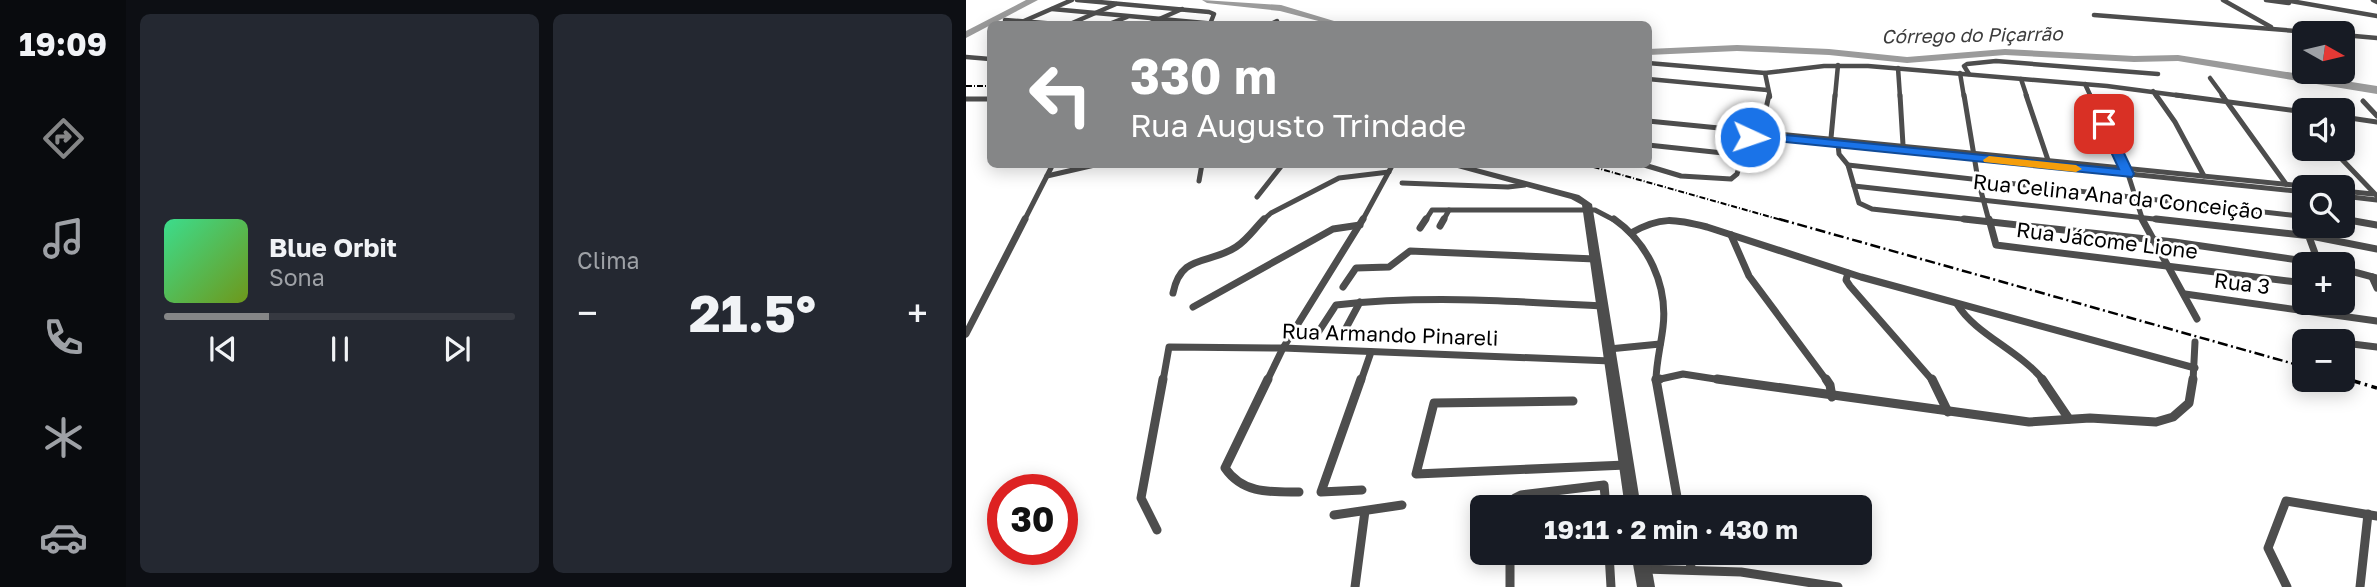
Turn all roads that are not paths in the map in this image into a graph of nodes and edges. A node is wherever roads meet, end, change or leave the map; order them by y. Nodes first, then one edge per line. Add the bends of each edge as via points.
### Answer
1 (1072, 0) edge
2 (1077, 0) edge
3 (2223, 0) edge
4 (2266, 0) edge
5 (2285, 0) edge
6 (2324, 0) edge
7 (1117, 4) junction
8 (2321, 6) junction
9 (1052, 9) junction
10 (1183, 9) junction
11 (2349, 11) junction
12 (1096, 13) junction
13 (2094, 15) dead end
14 (1128, 16) junction
15 (2377, 16) edge
16 (1159, 19) junction
17 (1005, 20) dead end
18 (1024, 21) joint
19 (1077, 21) edge
20 (1116, 21) edge
21 (1155, 21) edge
22 (1179, 21) edge
23 (1210, 21) edge
24 (2275, 29) junction
25 (2292, 30) edge
26 (2356, 36) edge
27 (2377, 38) edge
28 (1652, 63) edge
29 (1838, 65) junction
30 (1693, 66) junction
31 (1898, 68) junction
32 (1960, 73) junction
33 (1765, 74) junction
34 (1969, 74) junction
35 (2158, 74) dead end
36 (2210, 78) dead end
37 (1652, 79) edge
38 (2021, 79) junction
39 (1689, 83) junction
40 (2085, 84) junction
41 (1767, 90) junction
42 (2153, 91) junction
43 (966, 99) edge
44 (987, 99) edge
45 (2224, 101) junction
46 (2363, 101) dead end
47 (2292, 110) edge
48 (2355, 118) edge
49 (1652, 121) edge
50 (2376, 121) edge
51 (1758, 133) junction
52 (1831, 138) junction
53 (1839, 144) junction
54 (1652, 145) edge
55 (1903, 145) junction
56 (1742, 155) junction
57 (1974, 155) junction
58 (2048, 160) junction
59 (2343, 161) edge
60 (1848, 165) junction
61 (1652, 167) edge
62 (1051, 168) edge
63 (1082, 168) edge
64 (1201, 168) edge
65 (1280, 168) edge
66 (1391, 168) edge
67 (1463, 168) edge
68 (2125, 168) junction
69 (1047, 176) junction
70 (2204, 176) junction
71 (1978, 180) junction
72 (1199, 181) dead end
73 (1402, 183) dead end
74 (2286, 184) junction
75 (1525, 185) junction
76 (2292, 185) edge
77 (1854, 186) junction
78 (2292, 190) edge
79 (2355, 193) edge
80 (2134, 196) junction
81 (2355, 196) edge
82 (2376, 196) edge
83 (1257, 197) dead end
84 (1982, 200) junction
85 (1449, 210) junction
86 (1588, 210) junction
87 (2292, 211) edge
88 (2141, 218) junction
89 (2355, 221) edge
90 (1988, 223) junction
91 (1360, 225) junction
92 (2377, 225) edge
93 (1440, 226) dead end
94 (1420, 228) dead end
95 (1632, 233) junction
96 (2292, 234) edge
97 (1731, 235) junction
98 (2321, 238) edge
99 (2153, 241) junction
100 (2377, 249) edge
101 (1595, 258) junction
102 (2292, 260) edge
103 (2170, 266) junction
104 (2355, 272) edge
105 (1848, 273) junction
106 (2374, 278) edge
107 (2292, 281) edge
108 (1343, 287) dead end
109 (2377, 288) edge
110 (1173, 293) dead end
111 (2185, 294) junction
112 (1360, 302) junction
113 (1957, 303) junction
114 (1601, 306) junction
115 (1193, 307) dead end
116 (2197, 319) dead end
117 (2377, 321) edge
118 (1346, 328) dead end
119 (1319, 331) dead end
120 (966, 334) edge
121 (2195, 342) dead end
122 (1660, 344) junction
123 (2355, 344) edge
124 (2377, 347) edge
125 (1283, 348) junction
126 (1371, 352) junction
127 (1610, 355) junction
128 (2195, 368) junction
129 (1656, 380) junction
130 (1832, 397) junction
131 (1573, 401) dead end
132 (1948, 412) junction
133 (2069, 419) junction
134 (1626, 465) junction
135 (1362, 490) dead end
136 (1299, 492) dead end
137 (1521, 495) edge
138 (1605, 495) edge
139 (1631, 495) edge
140 (1677, 495) edge
141 (1402, 505) dead end
142 (1366, 511) junction
143 (1334, 515) dead end
144 (2373, 515) edge
145 (1157, 530) dead end
146 (1510, 565) edge
147 (1610, 565) edge
148 (1691, 567) joint
149 (1643, 570) edge
150 (1354, 587) edge
151 (1510, 587) edge
152 (1611, 587) edge
153 (1838, 587) edge
154 (2287, 587) edge
155 (2360, 587) edge

1 - 9 street
2 - 7 street
3 - 24 street
4 - 8 street
5 - 8 street
6 - 11 street
7 - 10 street
7 - 12 street
8 - 11 street
9 - 12 street
9 - 18 street
10 - 16 street
10 - 23 street via 1212,12
11 - 15 street
12 - 14 street
12 - 19 street
13 - 24 street
14 - 16 street
14 - 20 street
16 - 21 street
16 - 22 street
17 - 18 street
24 - 25 street
26 - 27 street
28 - 30 street
29 - 31 street
29 - 33 street
29 - 52 street
30 - 33 street
30 - 39 street
31 - 32 street
31 - 55 street
32 - 34 street
32 - 57 street, Rua Jácome Lione
33 - 41 street
34 - 35 street via 1964,66 1968,64 1996,61
34 - 38 street
36 - 45 street
37 - 39 street
38 - 40 street
38 - 58 street
39 - 41 street
40 - 42 street
40 - 68 street
41 - 51 street via 1770,99
42 - 45 street
42 - 70 street
43 - 44 street
45 - 47 street
45 - 74 street
46 - 50 street
48 - 50 street
49 - 51 street
51 - 52 street
51 - 53 street
51 - 56 street via 1746,141
52 - 55 street
53 - 57 street
53 - 60 street via 1842,160
54 - 56 street
55 - 57 street
56 - 61 street via 1737,174 1726,180 1681,176
57 - 58 street
57 - 68 street
57 - 71 street, Rua Jácome Lione
58 - 68 street
59 - 82 street
60 - 71 street
60 - 77 street
62 - 69 street
63 - 69 street
64 - 72 street
65 - 83 street
66 - 91 street
66 - 110 street via 1339,178 1271,213 1239,245 1183,268
67 - 75 street
68 - 70 street
68 - 78 street
68 - 80 street
69 - 120 street
70 - 74 street
71 - 80 street
71 - 84 street, Rua Jácome Lione
73 - 75 street
74 - 76 street
75 - 86 street via 1575,197 1587,204
77 - 84 street, Rua Celina Ana da Conceição
77 - 90 street via 1860,203 1872,209
79 - 82 street
80 - 87 street
80 - 88 street
81 - 82 street
84 - 88 street, Rua Celina Ana da Conceição
84 - 90 street, Rua Jácome Lione
85 - 86 street
85 - 93 street
85 - 94 street via 1432,210
86 - 95 street via 1615,218
86 - 101 street
88 - 96 street, Rua Celina Ana da Conceição
88 - 99 street
89 - 92 street
90 - 99 street
90 - 103 street, Rua Jácome Lione via 1998,246
91 - 115 street via 1333,229
91 - 125 street
95 - 97 street via 1665,219
95 - 122 street via 1663,290
97 - 105 street
97 - 130 street via 1749,276 1830,385
98 - 100 street, Rua Celina Ana da Conceição
99 - 102 street
99 - 103 street
101 - 108 street via 1410,251 1389,267 1356,268
101 - 114 street
103 - 107 street, Rua Jácome Lione
103 - 111 street
104 - 106 street
105 - 113 street
105 - 132 street via 1850,286 1936,385
106 - 109 street
111 - 116 street
111 - 117 street, Rua 3
112 - 114 street via 1404,299
112 - 118 street
112 - 119 street via 1336,306
113 - 128 street
113 - 133 street via 1965,316 2021,357
114 - 127 street
121 - 128 street
122 - 127 street, Rua Armando Pinareli
122 - 129 street
123 - 124 street
125 - 126 street, Rua Armando Pinareli
125 - 136 street via 1225,468 1240,487
125 - 145 street, Rua Armando Pinareli via 1169,347 1141,498
126 - 127 street, Rua Armando Pinareli
126 - 135 street via 1321,492
127 - 134 street
128 - 133 street via 2189,403 2173,417 2139,423
129 - 130 street via 1683,374
129 - 140 street
130 - 132 street
131 - 134 street via 1434,403 1416,474
132 - 133 street via 2029,422
134 - 139 street
137 - 138 street via 1604,485
141 - 142 street
142 - 143 street
142 - 150 street
144 - 154 street via 2286,501 2268,548
144 - 155 street
146 - 151 street
147 - 152 street
148 - 149 street
148 - 153 street via 1769,574

